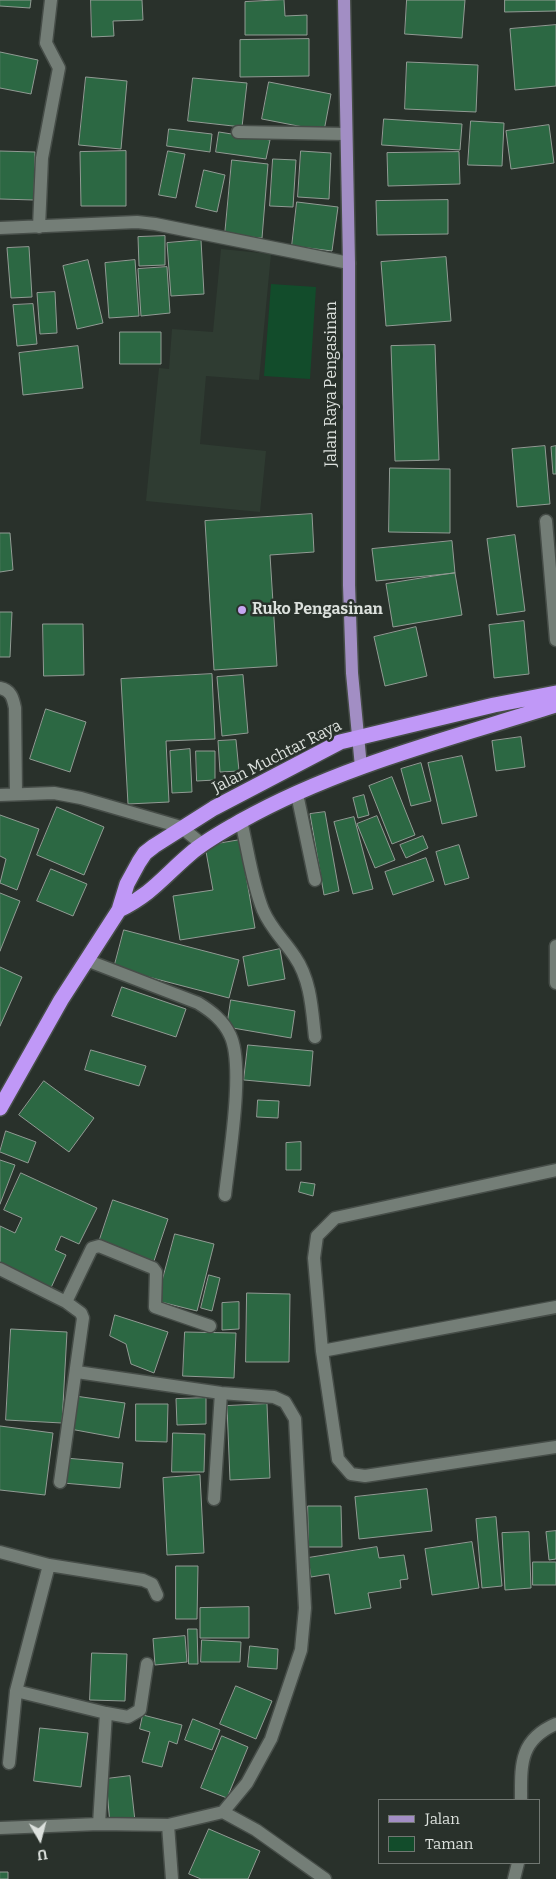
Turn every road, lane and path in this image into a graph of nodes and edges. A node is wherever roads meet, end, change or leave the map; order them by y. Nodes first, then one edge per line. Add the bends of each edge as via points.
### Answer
1 (51, 0) edge
2 (344, 0) edge
3 (238, 132) dead end
4 (346, 134) junction
5 (40, 227) junction
6 (0, 228) edge
7 (349, 263) junction
8 (546, 521) dead end
9 (556, 640) edge
10 (0, 688) edge
11 (556, 693) edge
12 (556, 705) edge
13 (356, 736) junction
14 (361, 767) junction
15 (16, 794) junction
16 (297, 794) junction
17 (0, 795) edge
18 (241, 821) junction
19 (181, 827) junction
20 (203, 844) junction
21 (315, 880) dead end
22 (119, 910) junction
23 (556, 946) edge
24 (86, 960) junction
25 (556, 983) edge
26 (316, 1038) dead end
27 (0, 1108) edge
28 (556, 1170) edge
29 (225, 1195) dead end
30 (0, 1269) edge
31 (66, 1302) junction
32 (556, 1307) edge
33 (210, 1326) dead end
34 (322, 1351) junction
35 (77, 1372) junction
36 (221, 1393) junction
37 (556, 1447) edge
38 (60, 1482) dead end
39 (214, 1499) dead end
40 (0, 1552) edge
41 (49, 1565) junction
42 (157, 1595) dead end
43 (148, 1664) dead end
44 (16, 1691) junction
45 (106, 1714) junction
46 (556, 1724) edge
47 (9, 1763) dead end
48 (521, 1799) edge
49 (224, 1812) junction
50 (99, 1824) junction
51 (168, 1825) junction
52 (0, 1828) edge
53 (518, 1864) edge
54 (172, 1879) edge
55 (325, 1879) edge
56 (514, 1879) edge

1 - 5 street via 46,43 59,68 42,158
2 - 4 main road, Jalan Raya Pengasinan
3 - 4 street
4 - 7 main road, Jalan Raya Pengasinan
5 - 6 street
5 - 7 street via 155,224
7 - 13 main road, Jalan Raya Pengasinan via 349,585
8 - 9 street
10 - 15 street via 12,696 15,708
11 - 13 highway, Jalan Muchtar Raya
12 - 14 highway, Jalan Muchtar Raya
13 - 14 main road, Jalan Raya Pengasinan
13 - 19 highway, Jalan Muchtar Raya via 321,751
14 - 16 highway, Jalan Muchtar Raya
15 - 17 street
15 - 19 street via 54,793 80,798
16 - 18 highway, Jalan Muchtar Raya
16 - 21 street
18 - 20 highway, Jalan Muchtar Raya
18 - 26 street via 262,908 272,929 296,958 303,972 310,994
19 - 20 street
19 - 22 highway, Jalan Muchtar Raya via 145,853 127,884
20 - 22 highway, Jalan Muchtar Raya via 141,899
22 - 24 highway, Jalan Muchtar Raya
23 - 25 street
24 - 27 highway, Jalan Muchtar Raya
24 - 29 street via 198,1003 213,1013 228,1030 237,1070
28 - 34 street via 335,1218 317,1236 314,1258
30 - 31 street
31 - 33 street via 92,1248 99,1246 153,1268 156,1272 155,1307
31 - 35 street via 83,1318
32 - 34 street
34 - 37 street via 338,1459 351,1474 365,1476
35 - 36 street
35 - 38 street
36 - 39 street
36 - 49 street via 274,1397 285,1402 293,1414 305,1608 301,1650 271,1739 247,1783
40 - 41 street
41 - 42 street via 143,1580 152,1584
41 - 44 street
43 - 45 street via 140,1710 128,1717
44 - 45 street
44 - 47 street
45 - 50 street
46 - 48 street via 536,1736 527,1747 522,1762
49 - 51 street
49 - 55 street via 256,1830
50 - 51 street
50 - 52 street
51 - 54 street
53 - 56 street

